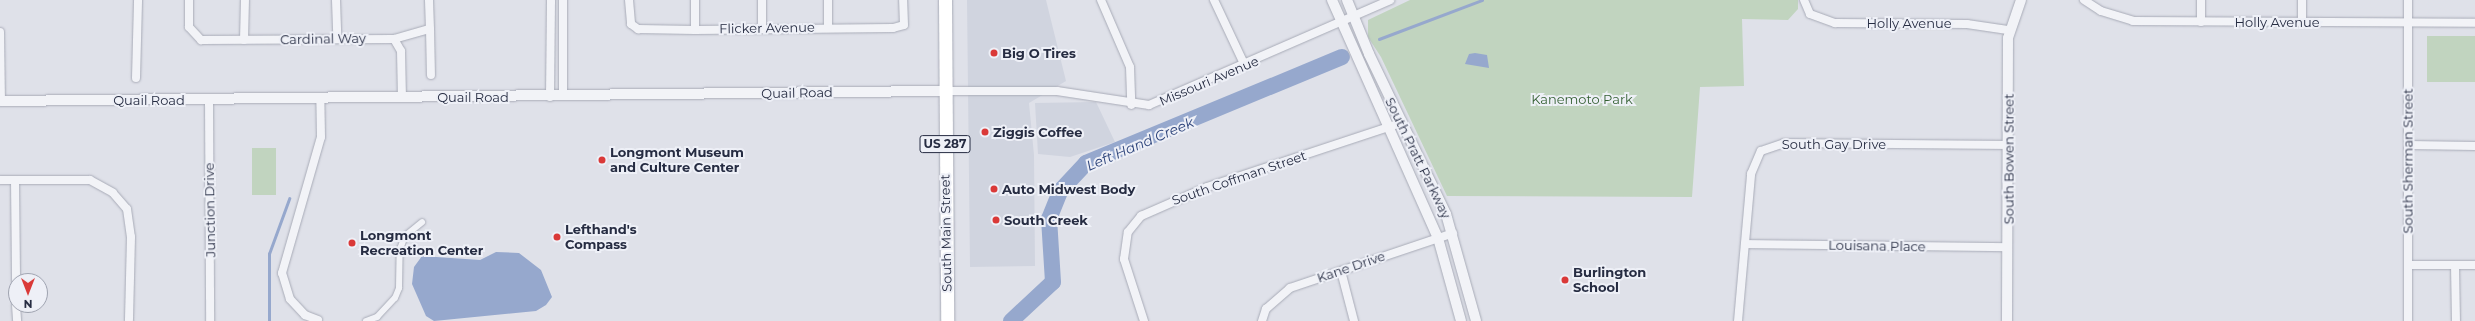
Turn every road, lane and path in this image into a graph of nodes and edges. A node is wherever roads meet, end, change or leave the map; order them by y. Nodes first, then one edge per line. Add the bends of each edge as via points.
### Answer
1 (138, 0) edge
2 (189, 0) edge
3 (245, 0) edge
4 (336, 0) edge
5 (429, 0) edge
6 (551, 0) edge
7 (563, 0) edge
8 (629, 0) edge
9 (695, 0) edge
10 (762, 0) edge
11 (828, 0) edge
12 (903, 0) edge
13 (945, 0) edge
14 (1101, 0) edge
15 (1214, 0) edge
16 (1332, 0) edge
17 (1347, 0) edge
18 (1390, 0) edge
19 (1804, 0) edge
20 (2021, 0) edge
21 (2084, 0) edge
22 (2201, 0) edge
23 (2302, 0) edge
24 (2408, 0) edge
25 (1354, 16) junction
26 (1342, 22) junction
27 (2201, 22) junction
28 (2302, 22) junction
29 (2408, 23) junction
30 (2475, 23) edge
31 (828, 27) junction
32 (762, 28) junction
33 (430, 29) junction
34 (695, 30) junction
35 (2008, 30) junction
36 (0, 32) edge
37 (337, 38) junction
38 (394, 39) junction
39 (244, 40) junction
40 (1245, 66) junction
41 (431, 75) dead end
42 (136, 78) dead end
43 (945, 91) junction
44 (563, 96) junction
45 (550, 97) junction
46 (320, 98) junction
47 (402, 98) junction
48 (209, 100) junction
49 (1, 101) edge
50 (1130, 104) junction
51 (1401, 123) junction
52 (1388, 128) junction
53 (2008, 145) junction
54 (2409, 146) junction
55 (2475, 146) edge
56 (0, 180) edge
57 (14, 180) junction
58 (422, 222) dead end
59 (1453, 233) junction
60 (1438, 238) junction
61 (1745, 244) junction
62 (2008, 247) junction
63 (2408, 265) junction
64 (2455, 265) junction
65 (2475, 266) edge
66 (1341, 271) junction
67 (16, 273) edge
68 (320, 320) edge
69 (129, 321) edge
70 (210, 321) edge
71 (366, 321) edge
72 (947, 321) edge
73 (1144, 321) edge
74 (1262, 321) edge
75 (1354, 321) edge
76 (1461, 321) edge
77 (1476, 321) edge
78 (1738, 321) edge
79 (2007, 321) edge
80 (2408, 321) edge
81 (2456, 321) edge

1 - 42 street
2 - 39 street, Cardinal Way via 193,35 208,41
3 - 39 street
4 - 37 street
5 - 33 street
6 - 45 street
7 - 44 street
8 - 34 street, Flicker Avenue via 631,24 638,29
9 - 34 street
10 - 32 street
11 - 31 street
12 - 31 street, Flicker Avenue via 904,25
13 - 43 main road, South Main Street / US 287
14 - 50 street via 1130,67
15 - 40 street
16 - 26 street, South Pratt Parkway
17 - 25 street, South Pratt Parkway
18 - 25 street, Missouri Avenue
19 - 35 street, Holly Avenue via 1810,14 1835,23 1967,24
20 - 35 street, South Bowen Street
21 - 27 street, Holly Avenue via 2117,18
22 - 27 street
23 - 28 street
24 - 29 street, South Sherman Street
25 - 26 street, Missouri Avenue
25 - 51 street, South Pratt Parkway
26 - 40 street, Missouri Avenue
26 - 52 street, South Pratt Parkway
27 - 28 street, Holly Avenue
28 - 29 street, Holly Avenue
29 - 30 street, Holly Avenue
29 - 54 street, South Sherman Street
31 - 32 street, Flicker Avenue
32 - 34 street, Flicker Avenue
33 - 38 street, Cardinal Way
33 - 41 street
35 - 53 street, South Bowen Street
36 - 49 street
37 - 38 street, Cardinal Way
37 - 39 street, Cardinal Way
38 - 47 street via 401,51
40 - 50 street, Missouri Avenue via 1162,103
43 - 44 street, Quail Road
43 - 50 street, Missouri Avenue via 1057,91
43 - 72 main road, South Main Street / US 287
44 - 45 street, Quail Road
45 - 47 street, Quail Road
46 - 47 street, Quail Road
46 - 48 street, Quail Road
46 - 68 street via 321,137 282,273 290,299 305,315
48 - 49 street, Quail Road
48 - 70 street, Junction Drive
51 - 52 street, South Coffman Street
51 - 59 street, South Pratt Parkway
52 - 60 street, South Pratt Parkway
52 - 73 street, South Coffman Street via 1207,187 1141,216 1128,232 1124,245 1124,259
53 - 61 street, South Gay Drive via 1774,145 1761,151 1752,174
53 - 62 street, South Bowen Street
54 - 55 street
54 - 63 street, South Sherman Street
56 - 57 street
57 - 67 street
57 - 69 street via 90,180 113,193 127,209 131,237
58 - 71 street via 405,236 400,249 399,288 395,298 377,316
59 - 60 street, Kane Drive
59 - 77 street, South Pratt Parkway
60 - 66 street, Kane Drive
60 - 76 street, South Pratt Parkway
61 - 62 street, Louisana Place
61 - 78 street, South Gay Drive
62 - 79 street, South Bowen Street
63 - 64 street
63 - 80 street, South Sherman Street
64 - 65 street
64 - 81 street
66 - 74 street, Kane Drive via 1290,288 1266,309
66 - 75 street

